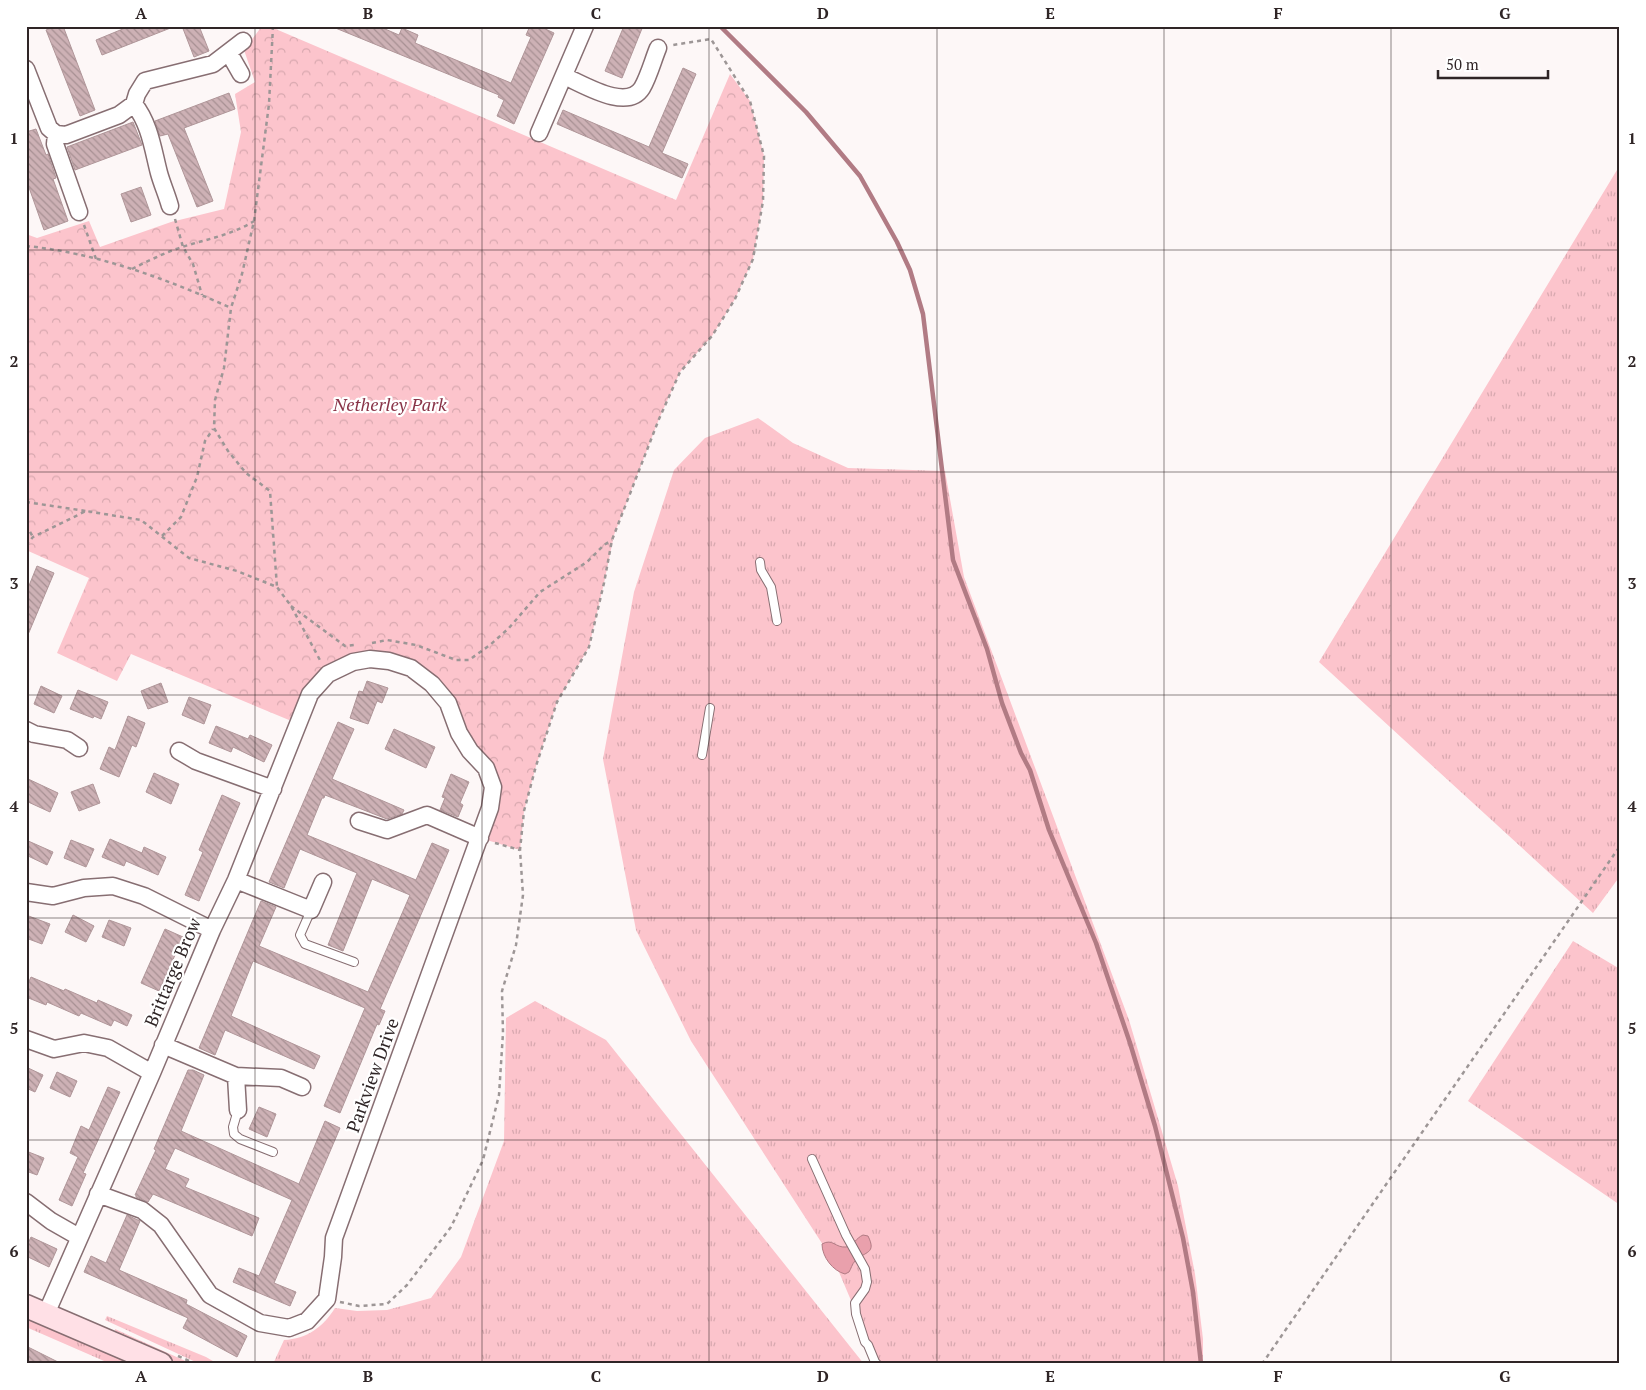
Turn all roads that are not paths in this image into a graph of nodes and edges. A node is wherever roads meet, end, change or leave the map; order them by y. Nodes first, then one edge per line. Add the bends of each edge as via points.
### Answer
1 (582, 27) edge
2 (243, 41) dead end
3 (658, 48) road end
4 (229, 53) junction
5 (26, 69) edge
6 (241, 74) dead end
7 (564, 76) junction
8 (134, 104) junction
9 (539, 133) dead end
10 (56, 134) junction
11 (170, 206) road end
12 (79, 212) road end
13 (760, 562) dead end
14 (777, 621) dead end
15 (352, 662) joint
16 (710, 708) dead end
17 (26, 730) edge
18 (79, 748) dead end
19 (180, 751) dead end
20 (702, 755) dead end
21 (273, 789) junction
22 (359, 821) dead end
23 (480, 838) junction
24 (236, 880) junction
25 (323, 882) dead end
26 (26, 892) edge
27 (311, 910) junction
28 (212, 930) junction
29 (354, 962) dead end
30 (26, 1039) edge
31 (163, 1045) junction
32 (152, 1072) junction
33 (236, 1076) junction
34 (302, 1087) dead end
35 (238, 1110) joint
36 (273, 1152) dead end
37 (812, 1159) dead end
38 (98, 1194) junction
39 (26, 1202) edge
40 (79, 1237) junction
41 (36, 1310) edge
42 (161, 1364) edge
43 (877, 1364) edge

1 - 7 street
2 - 4 street
3 - 7 street via 642,88 628,105
4 - 6 street
4 - 8 street via 212,64 145,81
5 - 10 street via 49,128
7 - 9 street
8 - 10 street via 120,115 66,135
8 - 11 street via 141,113
10 - 12 street via 55,144
13 - 14 lane via 771,587
15 - 21 street, Brittarge Brow via 328,674 310,694
15 - 23 street, Parkview Drive via 370,659 411,668 432,684 448,703 459,733 486,768 493,787
16 - 20 lane
17 - 18 street via 67,740
19 - 21 street via 196,762
21 - 24 street, Brittarge Brow
22 - 23 street via 388,830 427,815
23 - 38 street, Parkview Drive via 334,1238 326,1299 308,1321 289,1328 260,1323 210,1295 160,1225 142,1210
24 - 27 street
24 - 28 street, Brittarge Brow
25 - 27 street
26 - 28 street via 53,896 84,888 113,886 144,896
27 - 29 lane via 300,935 305,944
28 - 31 street, Brittarge Brow
30 - 32 street via 54,1049 84,1043 108,1048
31 - 32 street, Brittarge Brow
31 - 33 street
32 - 38 street, Brittarge Brow
33 - 34 street via 281,1078
33 - 35 street
35 - 36 lane via 234,1134
37 - 43 lane via 865,1269 867,1282 855,1303 856,1314 865,1342
38 - 40 street, Brittarge Brow
39 - 40 street
40 - 41 street, Brittarge Brow
41 - 42 main road

